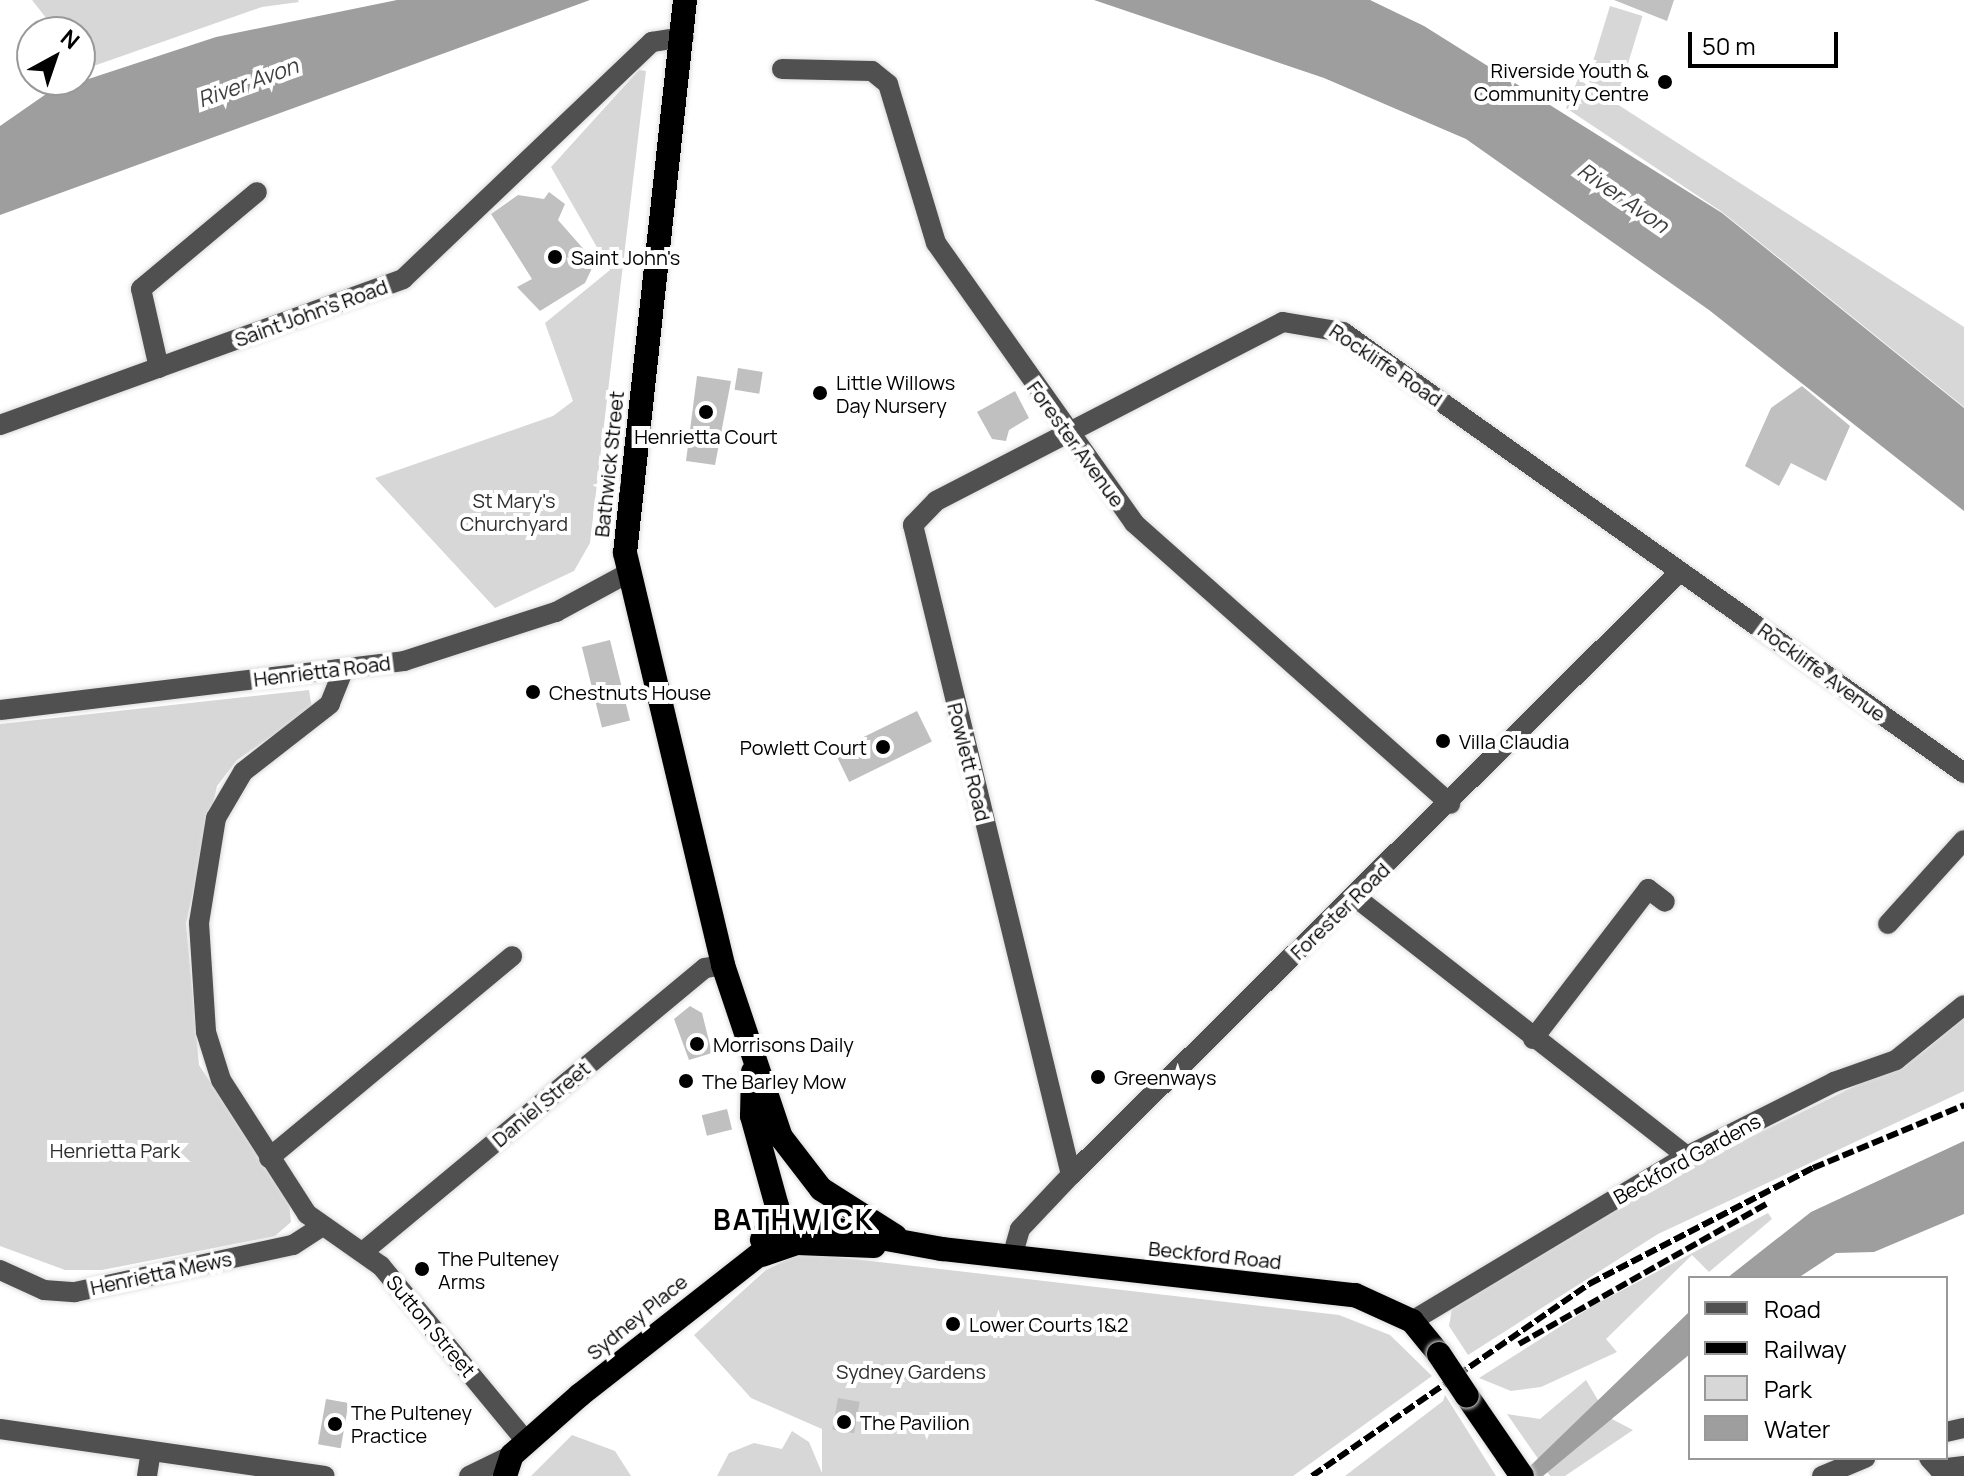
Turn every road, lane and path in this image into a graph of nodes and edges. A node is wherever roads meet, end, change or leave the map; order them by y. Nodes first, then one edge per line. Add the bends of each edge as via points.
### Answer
1 (685, 0) edge
2 (684, 37) junction
3 (782, 69) dead end
4 (257, 192) dead end
5 (159, 368) junction
6 (0, 425) edge
7 (1066, 434) junction
8 (1680, 572) junction
9 (628, 573) junction
10 (343, 671) junction
11 (0, 710) edge
12 (1964, 773) edge
13 (1450, 804) junction
14 (1964, 840) edge
15 (1354, 896) junction
16 (1665, 902) dead end
17 (1888, 924) dead end
18 (512, 956) dead end
19 (723, 965) junction
20 (1964, 1005) edge
21 (1533, 1039) junction
22 (753, 1064) junction
23 (1687, 1156) junction
24 (269, 1158) junction
25 (1071, 1175) junction
26 (771, 1178) junction
27 (791, 1203) junction
28 (820, 1223) junction
29 (321, 1227) junction
30 (895, 1236) junction
31 (773, 1241) junction
32 (942, 1249) junction
33 (364, 1251) junction
34 (1012, 1257) junction
35 (0, 1270) edge
36 (1412, 1321) junction
37 (0, 1429) edge
38 (151, 1451) junction
39 (514, 1457) edge
40 (1860, 1460) edge
41 (1931, 1460) edge
42 (1964, 1466) edge
43 (147, 1476) edge
44 (325, 1476) edge
45 (469, 1476) edge
46 (1522, 1476) edge
47 (1822, 1476) edge

1 - 2 highway, Bathwick Street
2 - 5 street, Saint John's Road via 652,42 403,279
2 - 9 highway, Bathwick Street via 626,506
3 - 7 street, Forester Avenue via 872,71 888,84 936,243
4 - 5 street via 141,289
5 - 6 street, Saint John's Road
7 - 8 street, Rockliffe Road via 1283,322 1324,323
7 - 13 street, Forester Avenue via 1155,545
7 - 25 street, Powlett Road via 928,505 913,525
8 - 12 street, Rockliffe Avenue
8 - 13 street, Forester Road
9 - 10 street, Henrietta Road via 556,612 404,661
9 - 19 highway, Bathwick Street
10 - 11 street, Henrietta Road
10 - 24 street via 321,714 231,786 216,818 203,893 197,959 206,1032 221,1080
13 - 15 street, Forester Road
14 - 17 street
15 - 21 street
15 - 25 street, Forester Road
16 - 21 street via 1648,889
18 - 24 street
19 - 22 highway, Bathwick Street
19 - 33 street, Daniel Street via 705,968
20 - 23 street, Beckford Gardens via 1896,1060 1834,1082
21 - 23 street
22 - 26 highway, Bathwick Street via 752,1116
22 - 27 highway
22 - 30 highway, Bathwick Street via 803,1173
23 - 36 street, Beckford Gardens
24 - 29 street
25 - 34 street, Forester Road via 1020,1229
26 - 27 highway
26 - 31 highway, Bathwick Street
27 - 28 highway
27 - 31 highway
28 - 30 highway, Beckford Road
28 - 31 highway
29 - 33 street, Sutton Street
29 - 35 street, Henrietta Mews via 293,1245 75,1292 44,1290
30 - 32 highway, Beckford Road
31 - 32 highway
31 - 39 highway, Sydney Place
32 - 34 highway, Beckford Road
33 - 39 street, Sutton Street
34 - 36 highway, Beckford Road via 1355,1295
36 - 46 highway, Beckford Road, bridge
37 - 38 street
38 - 43 street
38 - 44 street
39 - 45 street
40 - 47 street
41 - 42 street via 1939,1469

